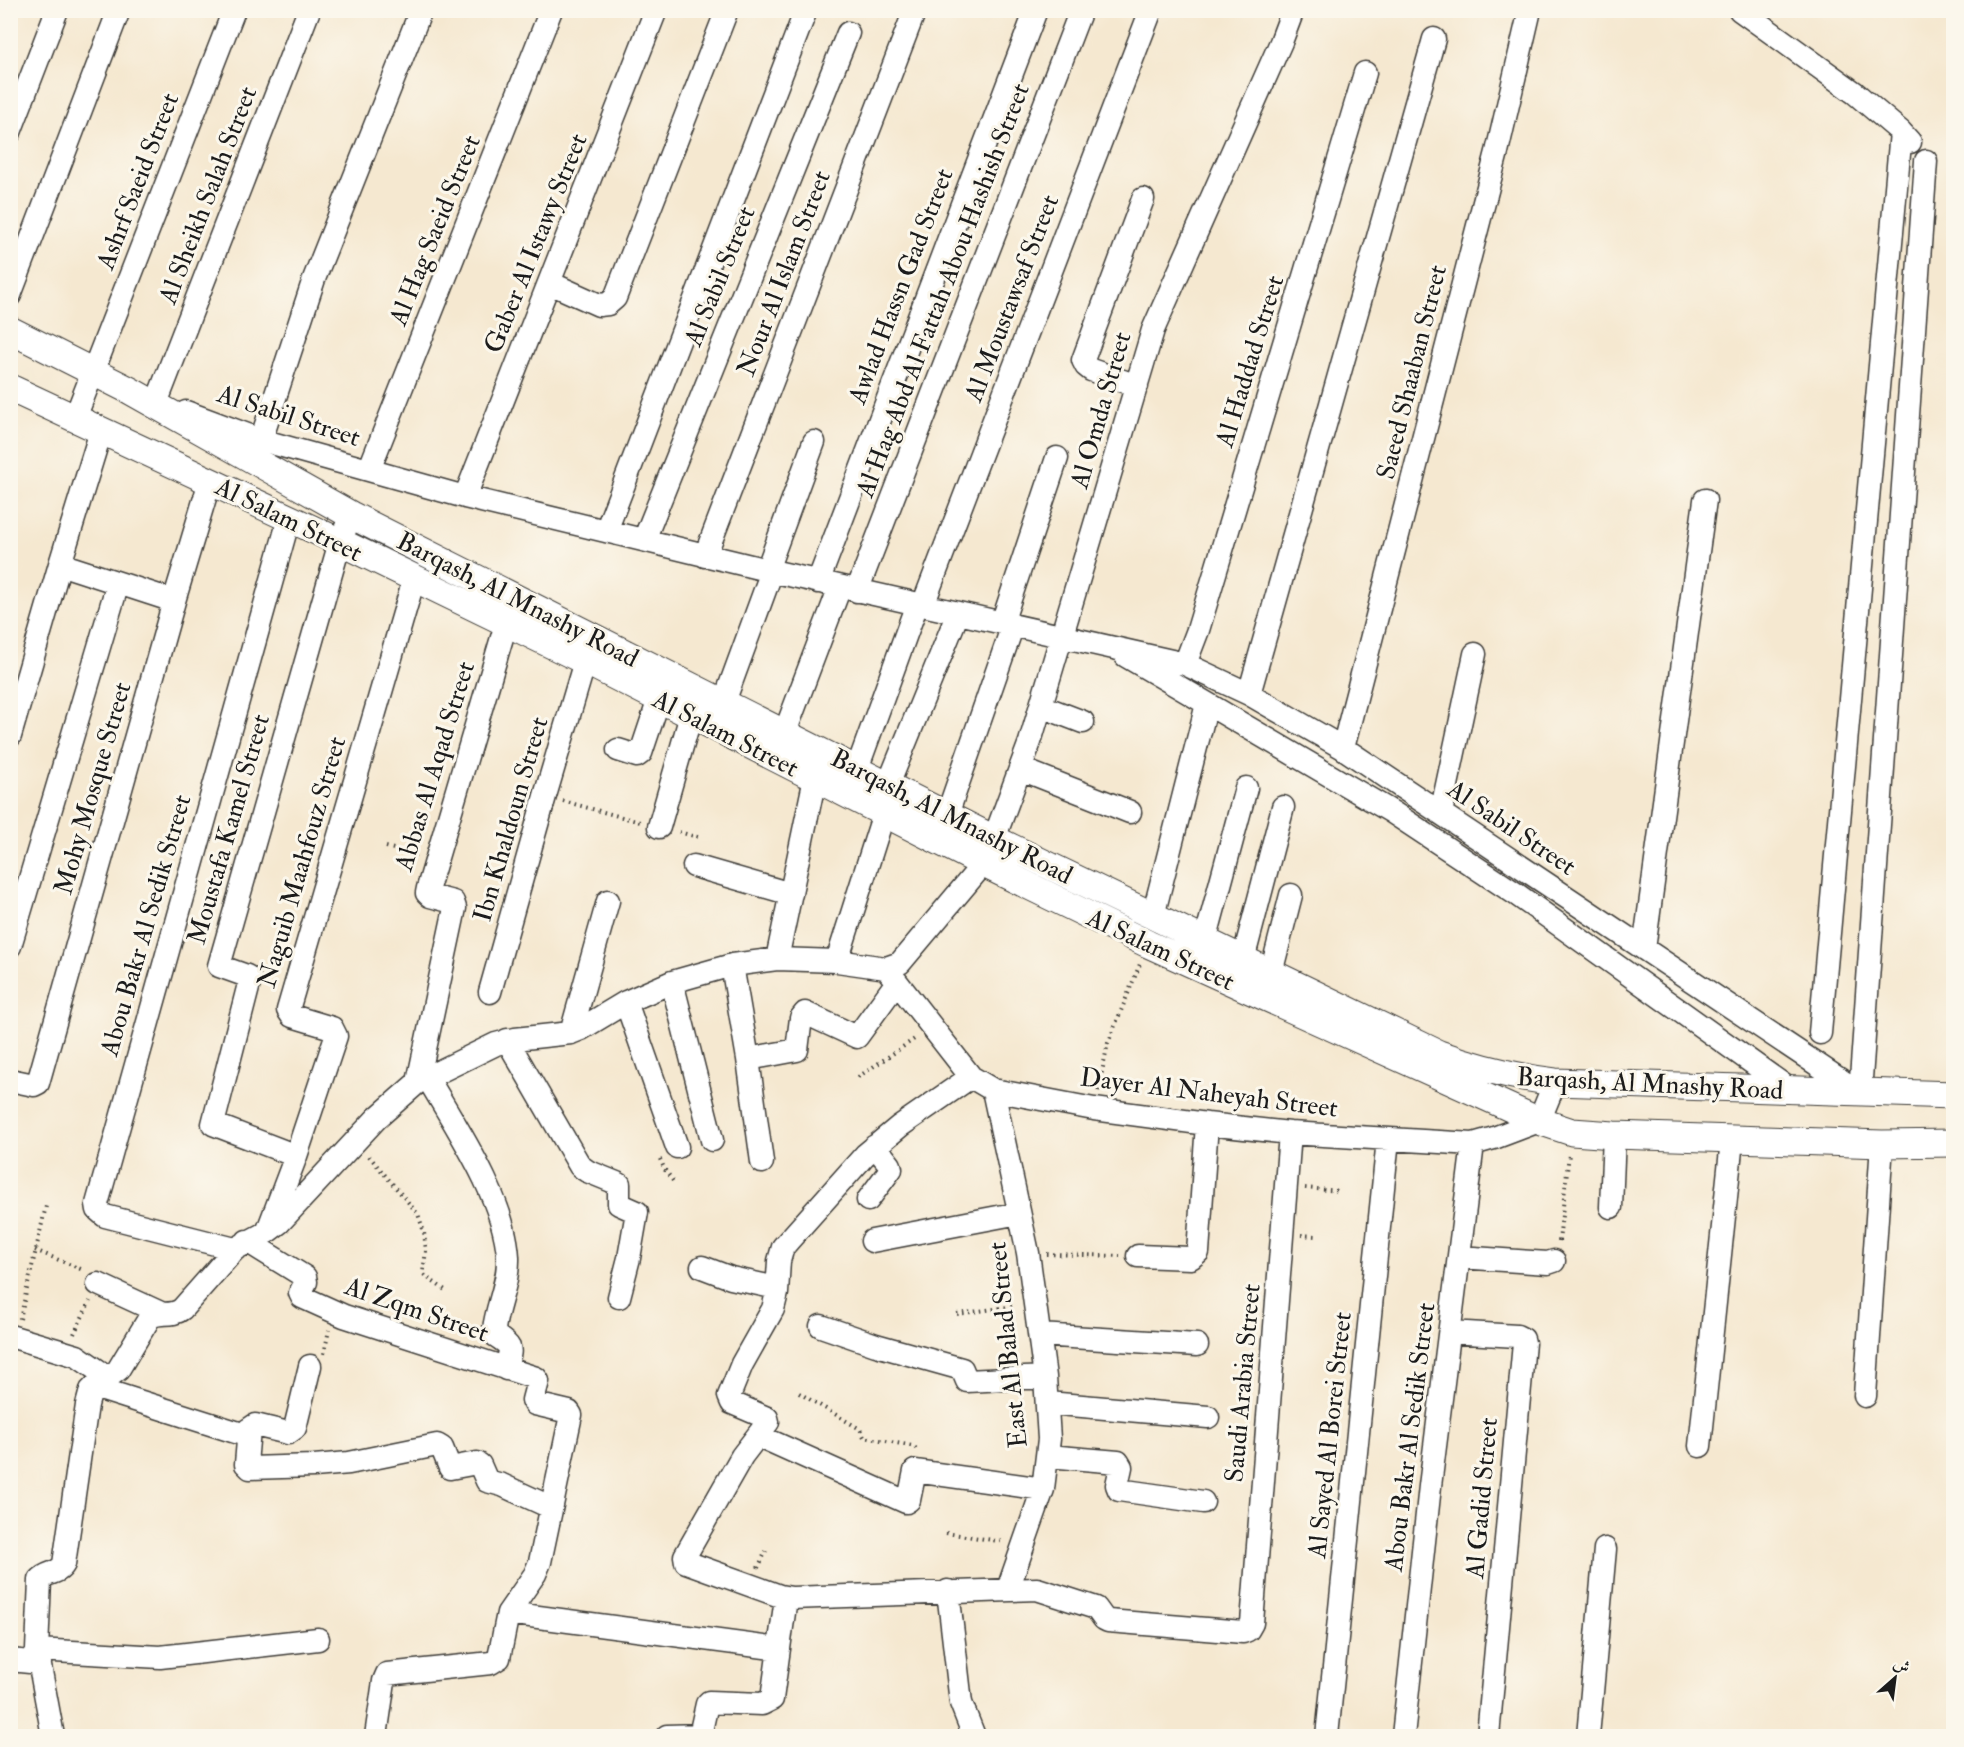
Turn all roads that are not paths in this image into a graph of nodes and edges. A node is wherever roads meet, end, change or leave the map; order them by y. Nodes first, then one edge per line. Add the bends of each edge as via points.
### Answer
1 (57, 10) edge
2 (119, 10) edge
3 (234, 10) edge
4 (309, 10) edge
5 (421, 10) edge
6 (552, 10) edge
7 (656, 10) edge
8 (727, 10) edge
9 (806, 10) edge
10 (915, 10) edge
11 (1036, 10) edge
12 (1081, 10) edge
13 (1151, 10) edge
14 (1293, 10) edge
15 (1530, 10) edge
16 (1740, 10) edge
17 (848, 33) dead end
18 (1434, 39) dead end
19 (1365, 73) dead end
20 (10, 132) edge
21 (1901, 132) junction
22 (1143, 199) dead end
23 (550, 283) junction
24 (10, 295) edge
25 (10, 330) edge
26 (94, 371) junction
27 (1137, 386) junction
28 (10, 388) edge
29 (129, 390) junction
30 (157, 401) junction
31 (75, 418) junction
32 (101, 431) junction
33 (261, 440) junction
34 (814, 442) dead end
35 (1058, 458) dead end
36 (369, 470) junction
37 (210, 481) junction
38 (465, 497) junction
39 (1705, 500) dead end
40 (351, 515) junction
41 (289, 519) junction
42 (606, 531) junction
43 (644, 540) junction
44 (340, 542) junction
45 (705, 555) junction
46 (60, 564) junction
47 (770, 571) junction
48 (414, 579) junction
49 (818, 582) junction
50 (118, 583) junction
51 (849, 589) junction
52 (174, 601) junction
53 (920, 605) junction
54 (958, 613) junction
55 (506, 624) junction
56 (1008, 624) junction
57 (1061, 636) junction
58 (1112, 647) junction
59 (1475, 654) dead end
60 (585, 661) junction
61 (1185, 664) junction
62 (1249, 694) junction
63 (659, 699) junction
64 (724, 702) junction
65 (1207, 704) junction
66 (1041, 706) junction
67 (691, 716) junction
68 (1083, 722) dead end
69 (785, 733) junction
70 (10, 736) edge
71 (1343, 748) junction
72 (618, 750) dead end
73 (776, 758) junction
74 (1021, 768) junction
75 (856, 769) junction
76 (815, 778) junction
77 (888, 785) junction
78 (1246, 788) dead end
79 (1283, 807) dead end
80 (1130, 812) dead end
81 (885, 813) junction
82 (1441, 813) junction
83 (947, 815) junction
84 (659, 827) road end
85 (998, 840) junction
86 (984, 864) junction
87 (694, 866) dead end
88 (790, 894) junction
89 (1291, 895) dead end
90 (608, 901) dead end
91 (1153, 916) junction
92 (1205, 941) junction
93 (10, 946) edge
94 (1644, 949) junction
95 (777, 959) junction
96 (1243, 960) junction
97 (837, 961) junction
98 (732, 965) junction
99 (1271, 973) junction
100 (891, 975) junction
101 (672, 982) junction
102 (490, 992) dead end
103 (626, 1002) junction
104 (571, 1033) junction
105 (1820, 1033) dead end
106 (507, 1040) junction
107 (748, 1059) junction
108 (971, 1077) junction
109 (423, 1079) junction
110 (10, 1080) edge
111 (1555, 1082) junction
112 (993, 1090) junction
113 (1792, 1091) junction
114 (1860, 1093) junction
115 (1953, 1095) edge
116 (1539, 1121) junction
117 (1207, 1124) junction
118 (1290, 1133) junction
119 (1614, 1136) junction
120 (1388, 1139) junction
121 (712, 1140) dead end
122 (1732, 1140) junction
123 (1953, 1143) edge
124 (1473, 1144) junction
125 (1882, 1144) junction
126 (875, 1146) junction
127 (678, 1147) dead end
128 (296, 1156) junction
129 (762, 1162) dead end
130 (868, 1200) dead end
131 (1611, 1207) dead end
132 (1019, 1213) junction
133 (250, 1240) junction
134 (872, 1241) dead end
135 (1138, 1256) road end
136 (1460, 1257) junction
137 (1554, 1261) road end
138 (702, 1267) dead end
139 (98, 1284) road end
140 (777, 1288) junction
141 (619, 1297) dead end
142 (164, 1314) junction
143 (821, 1326) dead end
144 (1450, 1332) junction
145 (1040, 1335) junction
146 (13, 1337) edge
147 (1197, 1345) dead end
148 (310, 1366) road end
149 (506, 1370) junction
150 (1045, 1377) junction
151 (101, 1383) junction
152 (1865, 1396) dead end
153 (1048, 1403) junction
154 (1208, 1418) dead end
155 (249, 1429) junction
156 (759, 1436) junction
157 (1700, 1446) dead end
158 (1048, 1456) junction
159 (1043, 1490) junction
160 (1203, 1502) dead end
161 (550, 1507) junction
162 (1605, 1549) dead end
163 (1008, 1589) junction
164 (948, 1591) junction
165 (786, 1598) junction
166 (508, 1613) junction
167 (318, 1639) dead end
168 (779, 1649) junction
169 (38, 1657) junction
170 (10, 1660) edge
171 (53, 1737) edge
172 (376, 1737) edge
173 (667, 1737) edge
174 (974, 1737) edge
175 (1327, 1737) edge
176 (1404, 1737) edge
177 (1488, 1737) edge
178 (1588, 1737) edge

1 - 20 street
2 - 24 street
3 - 26 street, Ashrf Saeid Street
4 - 30 street, Al Sheikh Salah Street
5 - 33 street via 314,279
6 - 36 street, Al Hag Saeid Street
7 - 23 street, Gaber Al Istawy Street
8 - 23 street via 615,298 608,304 599,304
9 - 42 street
10 - 45 street, Nour Al Islam Street
11 - 49 street, Awlad Hassn Gad Street
12 - 51 street, Al Hag Abd Al Fattah Abou Hashish Street
13 - 53 street, Al Moustawsaf Street
14 - 27 street, Al Omda Street via 1153,330
15 - 71 street, Saeed Shaaban Street
16 - 21 street
17 - 43 street, Al Sabil Street
18 - 62 street
19 - 61 street, Al Haddad Street
21 - 105 street
21 - 114 street via 1930,165
22 - 27 street via 1083,360 1091,370
23 - 38 street, Gaber Al Istawy Street
25 - 26 street, Barqash, Al Mnashy Road
26 - 29 street, Barqash, Al Mnashy Road
26 - 31 street, Ashrf Saeid Street
27 - 57 street, Al Omda Street
28 - 31 street, Al Salam Street
29 - 30 street, Al Sabil Street
29 - 40 street, Barqash, Al Mnashy Road
30 - 33 street, Al Sabil Street
31 - 32 street, Al Salam Street
32 - 37 street, Al Salam Street
32 - 46 street
33 - 36 street, Al Sabil Street
34 - 47 street
35 - 56 street
36 - 38 street, Al Sabil Street
37 - 41 street, Al Salam Street
37 - 52 street, Mohy Mosque Street
38 - 42 street, Al Sabil Street
39 - 94 street
40 - 44 street, Moustafa Kamel Street
40 - 64 street, Barqash, Al Mnashy Road
41 - 44 street, Al Salam Street
41 - 133 street, Abou Bakr Al Sedik Street via 97,1204 105,1215
42 - 43 street, Al Sabil Street
43 - 45 street, Al Sabil Street
44 - 48 street, Al Salam Street
44 - 128 street, Moustafa Kamel Street via 219,966 250,980 213,1124
45 - 47 street, Al Sabil Street
46 - 50 street
46 - 70 street
47 - 49 street, Al Sabil Street
47 - 64 street
48 - 55 street, Al Salam Street
48 - 128 street, Naguib Maahfouz Street via 288,1010 292,1016 332,1028 336,1034
49 - 51 street, Al Sabil Street
50 - 52 street
50 - 93 street
51 - 53 street, Al Sabil Street
51 - 69 street, Al Hag Abd Al Fattah Abou Hashish Street
52 - 110 street, Mohy Mosque Street via 38,1083
53 - 54 street, Al Sabil Street
53 - 75 street, Al Moustawsaf Street
54 - 56 street, Al Sabil Street
54 - 77 street
55 - 60 street, Al Salam Street
55 - 109 street, Abbas Al Aqad Street via 427,893 453,902 455,908
56 - 57 street, Al Sabil Street
56 - 83 street
57 - 58 street, Al Sabil Street
57 - 66 street, Al Omda Street
58 - 61 street, Al Sabil Street
58 - 65 street, Al Sabil Street
59 - 82 street
60 - 63 street, Al Salam Street
60 - 102 street, Ibn Khaldoun Street
61 - 62 street, Al Sabil Street
62 - 71 street, Al Sabil Street
63 - 67 street, Al Salam Street
63 - 72 street via 641,753 637,756
64 - 69 street, Barqash, Al Mnashy Road
65 - 91 street
65 - 113 street, Al Sabil Street via 1392,812 1516,894
66 - 68 street
66 - 74 street, Al Omda Street
67 - 73 street, Al Salam Street
67 - 84 street
69 - 73 street, Al Hag Abd Al Fattah Abou Hashish Street
69 - 75 street, Barqash, Al Mnashy Road
71 - 82 street, Al Sabil Street
73 - 76 street, Al Salam Street
74 - 80 street
74 - 85 street, Al Omda Street
75 - 77 street, Barqash, Al Mnashy Road
76 - 81 street, Al Salam Street
76 - 88 street
77 - 83 street, Barqash, Al Mnashy Road
78 - 92 street
79 - 96 street
81 - 86 street, Al Salam Street
81 - 97 street
82 - 94 street, Al Sabil Street
83 - 85 street, Barqash, Al Mnashy Road
85 - 86 street, Al Omda Street
85 - 91 street, Barqash, Al Mnashy Road
86 - 100 street, Al Omda Street
86 - 116 street, Al Salam Street via 1148,944
87 - 88 street
88 - 95 street
89 - 99 street
90 - 104 street
91 - 92 street, Barqash, Al Mnashy Road
92 - 96 street, Barqash, Al Mnashy Road
94 - 114 street, Al Sabil Street
95 - 97 street
95 - 98 street
96 - 99 street, Barqash, Al Mnashy Road
97 - 100 street
98 - 101 street
98 - 107 street
99 - 111 street, Barqash, Al Mnashy Road via 1439,1054 1477,1068
100 - 107 street, Al Omda Street via 857,1036 805,1014 801,1018 797,1050
100 - 108 street, Dayer Al Naheyah Street
101 - 103 street
101 - 121 street
103 - 104 street
103 - 127 street
104 - 106 street
106 - 109 street
106 - 141 street via 580,1166 619,1184 619,1204 638,1214
107 - 129 street
108 - 112 street, Dayer Al Naheyah Street
108 - 126 street
109 - 133 street via 377,1118 297,1205
109 - 149 street via 474,1160 504,1232 507,1269 494,1329 496,1336 510,1347
111 - 113 street, Barqash, Al Mnashy Road
111 - 116 street
112 - 117 street, Dayer Al Naheyah Street
112 - 132 street, East Al Balad Street
113 - 114 street, Barqash, Al Mnashy Road
114 - 115 street, Barqash, Al Mnashy Road
116 - 119 street, Barqash, Al Mnashy Road via 1572,1132
116 - 124 street, Dayer Al Naheyah Street
117 - 118 street, Dayer Al Naheyah Street
117 - 135 street via 1198,1252 1191,1258
118 - 120 street, Dayer Al Naheyah Street
118 - 163 street, Saudi Arabia Street via 1250,1629 1243,1632 1108,1621 1096,1608 1043,1590
119 - 122 street, Barqash, Al Mnashy Road
119 - 131 street
120 - 124 street, Dayer Al Naheyah Street
120 - 175 street, Al Sayed Al Borei Street
122 - 125 street, Barqash, Al Mnashy Road
122 - 157 street
123 - 125 street, Barqash, Al Mnashy Road
124 - 136 street, Abou Bakr Al Sedik Street
125 - 152 street
126 - 130 street via 891,1168
126 - 140 street via 783,1247
128 - 133 street, Naguib Maahfouz Street
132 - 134 street
132 - 145 street, East Al Balad Street
133 - 142 street via 182,1308 174,1314
133 - 149 street, Al Zqm Street via 304,1275 302,1298
136 - 137 street
136 - 144 street, Abou Bakr Al Sedik Street
138 - 140 street
139 - 142 street
140 - 156 street via 771,1315 729,1394 734,1404 768,1419
142 - 151 street via 153,1315 147,1321 122,1364
143 - 150 street via 962,1369 967,1381
144 - 176 street, Abou Bakr Al Sedik Street
144 - 177 street, Al Gadid Street via 1517,1336 1524,1343
145 - 147 street
145 - 150 street, East Al Balad Street
146 - 151 street via 88,1361
148 - 155 street via 293,1431 255,1425
149 - 161 street, Al Zqm Street via 538,1379 533,1400 536,1404 569,1412 571,1416
150 - 153 street, East Al Balad Street
151 - 155 street via 242,1434
151 - 169 street via 88,1399 64,1564 59,1571 40,1580
153 - 154 street
153 - 158 street, East Al Balad Street
155 - 161 street via 246,1464 250,1468 338,1464 437,1445 450,1468 477,1463 487,1481
156 - 159 street via 906,1502 915,1471
156 - 165 street via 742,1456 685,1556 686,1562
158 - 159 street, East Al Balad Street
158 - 160 street via 1118,1462 1119,1490
159 - 163 street, East Al Balad Street
161 - 166 street via 538,1568
162 - 178 street
163 - 164 street
164 - 165 street
164 - 174 street via 961,1703
165 - 168 street
166 - 168 street
166 - 172 street via 496,1661 387,1674
167 - 169 street via 160,1657
168 - 173 street via 770,1701 709,1702 700,1735
169 - 170 street
169 - 171 street

